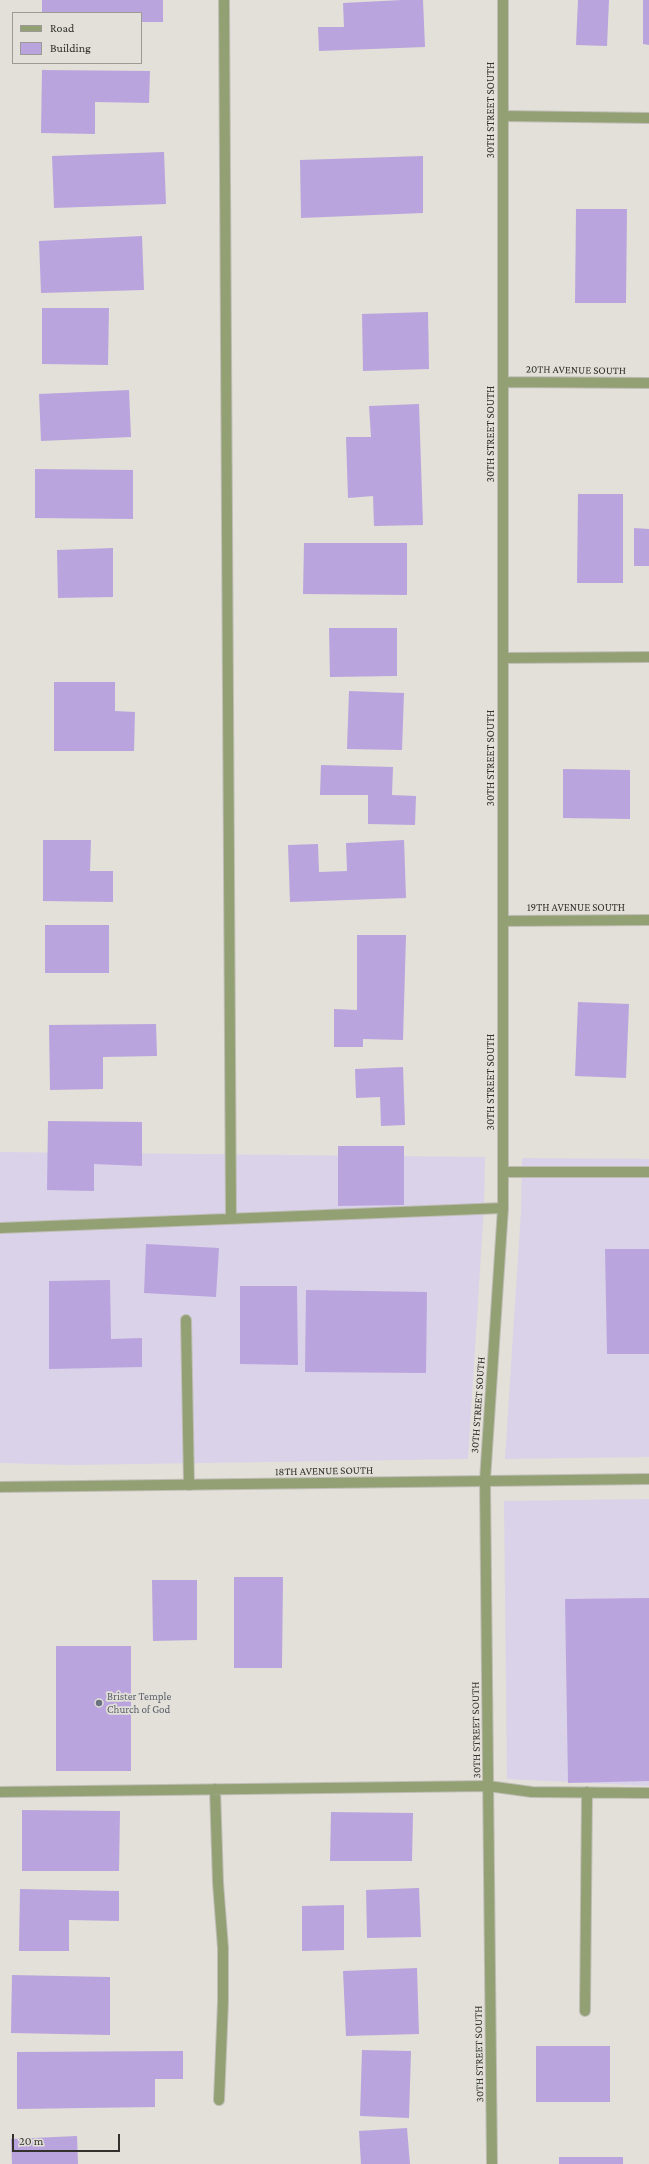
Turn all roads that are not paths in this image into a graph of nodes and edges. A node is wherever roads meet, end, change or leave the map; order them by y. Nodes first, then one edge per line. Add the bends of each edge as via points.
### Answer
1 (224, 0) edge
2 (503, 0) edge
3 (503, 116) junction
4 (649, 118) edge
5 (503, 382) junction
6 (649, 383) edge
7 (649, 657) edge
8 (503, 658) junction
9 (649, 920) edge
10 (503, 921) junction
11 (503, 1172) junction
12 (649, 1172) edge
13 (503, 1208) junction
14 (231, 1219) junction
15 (0, 1228) edge
16 (186, 1320) dead end
17 (649, 1479) edge
18 (485, 1480) junction
19 (189, 1485) junction
20 (0, 1486) edge
21 (488, 1786) junction
22 (215, 1790) junction
23 (0, 1792) edge
24 (587, 1792) junction
25 (649, 1793) edge
26 (585, 2011) dead end
27 (219, 2100) dead end
28 (492, 2164) edge

1 - 14 street
2 - 3 street, 30TH STREET SOUTH
3 - 4 street
3 - 5 street, 30TH STREET SOUTH
5 - 6 street, 20TH AVENUE SOUTH
5 - 8 street, 30TH STREET SOUTH
7 - 8 street
8 - 10 street, 30TH STREET SOUTH
9 - 10 street, 19TH AVENUE SOUTH
10 - 11 street, 30TH STREET SOUTH
11 - 12 street
11 - 13 street, 30TH STREET SOUTH
13 - 14 street
13 - 18 street, 30TH STREET SOUTH
14 - 15 street
16 - 19 street
17 - 18 street, 18TH AVENUE SOUTH
18 - 19 street, 18TH AVENUE SOUTH
18 - 21 street, 30TH STREET SOUTH
19 - 20 street, 18TH AVENUE SOUTH
21 - 22 street
21 - 24 street via 532,1792
21 - 28 street, 30TH STREET SOUTH
22 - 23 street
22 - 27 street via 218,1883 224,1948
24 - 25 street
24 - 26 street

